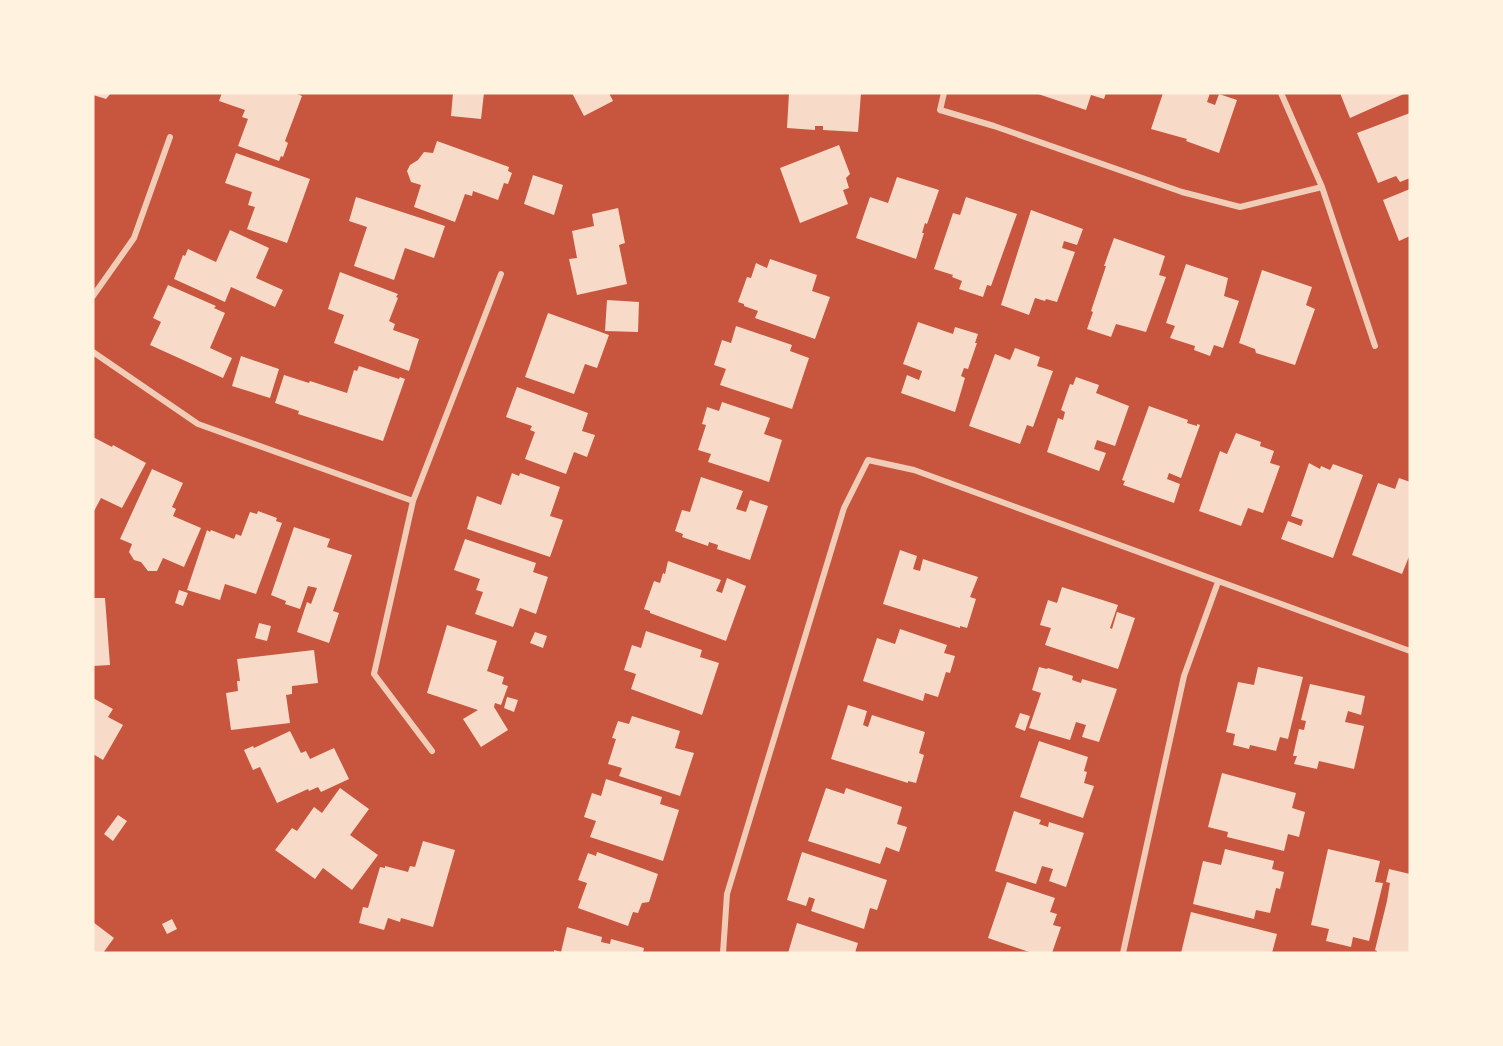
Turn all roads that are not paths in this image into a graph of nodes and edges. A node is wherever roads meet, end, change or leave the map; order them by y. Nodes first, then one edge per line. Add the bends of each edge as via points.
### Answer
1 (944, 93) edge
2 (1281, 93) edge
3 (170, 136) dead end
4 (1322, 187) junction
5 (501, 274) dead end
6 (93, 296) edge
7 (1375, 346) dead end
8 (93, 352) edge
9 (413, 501) junction
10 (1218, 582) junction
11 (1410, 651) edge
12 (432, 751) dead end
13 (723, 953) edge
14 (1123, 953) edge

1 - 4 street via 940,110 1182,192 1240,207
2 - 4 street
3 - 6 street via 134,237
4 - 7 street
5 - 9 street
8 - 9 street via 198,424
9 - 12 street via 374,674
10 - 11 street
10 - 13 street via 914,470 868,460 844,508 727,894
10 - 14 street via 1184,676

